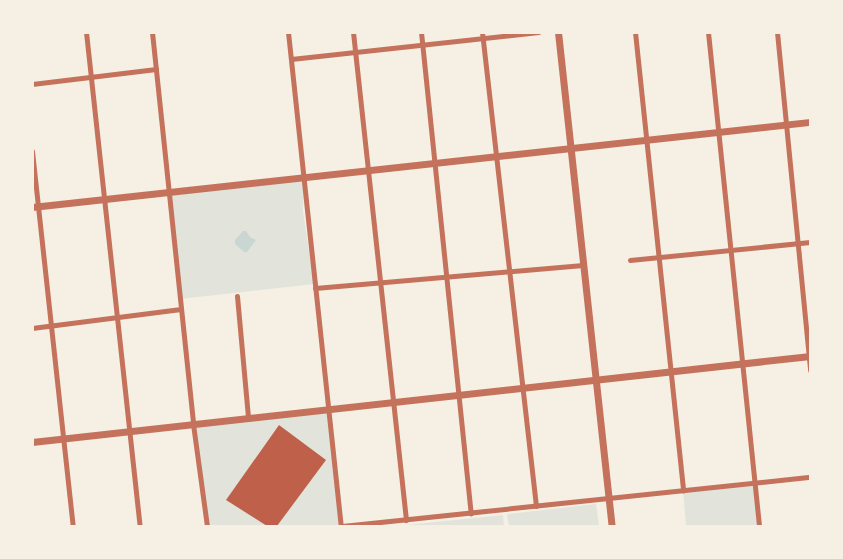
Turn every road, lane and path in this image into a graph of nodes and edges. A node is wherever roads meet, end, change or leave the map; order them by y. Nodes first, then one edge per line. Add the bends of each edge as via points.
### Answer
1 (86, 32) edge
2 (152, 32) edge
3 (288, 32) edge
4 (353, 32) edge
5 (421, 32) edge
6 (539, 32) edge
7 (558, 32) edge
8 (635, 32) edge
9 (708, 32) edge
10 (778, 32) edge
11 (482, 36) edge
12 (423, 45) junction
13 (355, 52) junction
14 (291, 59) junction
15 (156, 69) junction
16 (91, 76) junction
17 (32, 84) edge
18 (810, 122) edge
19 (787, 125) junction
20 (718, 132) junction
21 (647, 140) junction
22 (570, 149) junction
23 (32, 151) edge
24 (496, 157) junction
25 (435, 163) junction
26 (368, 171) junction
27 (304, 178) junction
28 (169, 192) junction
29 (104, 199) junction
30 (36, 207) edge
31 (810, 242) edge
32 (798, 244) junction
33 (730, 250) junction
34 (659, 258) junction
35 (630, 260) dead end
36 (583, 265) junction
37 (509, 272) junction
38 (446, 277) junction
39 (380, 282) junction
40 (315, 288) junction
41 (237, 296) dead end
42 (181, 308) junction
43 (117, 317) junction
44 (51, 326) junction
45 (32, 328) edge
46 (810, 356) edge
47 (742, 363) junction
48 (810, 370) edge
49 (671, 371) junction
50 (596, 380) junction
51 (522, 388) junction
52 (458, 395) junction
53 (394, 402) junction
54 (328, 409) junction
55 (248, 418) junction
56 (193, 424) junction
57 (130, 431) junction
58 (64, 438) junction
59 (32, 442) edge
60 (810, 477) edge
61 (755, 483) junction
62 (683, 490) junction
63 (608, 498) junction
64 (536, 506) junction
65 (471, 513) junction
66 (406, 520) junction
67 (73, 526) edge
68 (140, 526) edge
69 (207, 526) edge
70 (342, 526) edge
71 (612, 526) edge
72 (760, 526) edge

1 - 16 street
2 - 15 street
3 - 14 street
4 - 13 street
5 - 12 street
6 - 11 street
7 - 22 street
8 - 21 street
9 - 20 street
10 - 19 street
11 - 12 street
11 - 24 street
12 - 13 street
12 - 25 street
13 - 14 street
13 - 26 street
14 - 27 street
15 - 16 street
15 - 28 street
16 - 17 street
16 - 29 street
18 - 19 street
19 - 20 street
19 - 32 street
20 - 21 street
20 - 33 street
21 - 22 street
21 - 34 street
22 - 24 street
22 - 36 street
23 - 30 street
24 - 25 street
24 - 37 street
25 - 26 street
25 - 38 street
26 - 27 street
26 - 39 street
27 - 28 street
27 - 40 street
28 - 29 street
28 - 42 street
29 - 30 street
29 - 43 street
30 - 44 street
31 - 32 street
32 - 33 street
32 - 46 street
33 - 34 street
33 - 47 street
34 - 35 street
34 - 49 street
36 - 37 street
36 - 50 street
37 - 38 street
37 - 51 street
38 - 39 street
38 - 52 street
39 - 40 street
39 - 53 street
40 - 54 street
41 - 55 street
42 - 43 street
42 - 56 street
43 - 44 street
43 - 57 street
44 - 45 street
44 - 58 street
46 - 47 street
46 - 48 street
47 - 49 street
47 - 61 street
49 - 50 street
49 - 62 street
50 - 51 street
50 - 63 street
51 - 52 street
51 - 64 street
52 - 53 street
52 - 65 street
53 - 54 street
53 - 66 street
54 - 55 street
54 - 70 street
55 - 56 street
56 - 57 street
56 - 69 street
57 - 58 street
57 - 68 street
58 - 59 street
58 - 67 street
60 - 61 street
61 - 62 street
61 - 72 street
62 - 63 street
63 - 64 street
63 - 71 street
64 - 65 street
65 - 66 street
66 - 70 street

